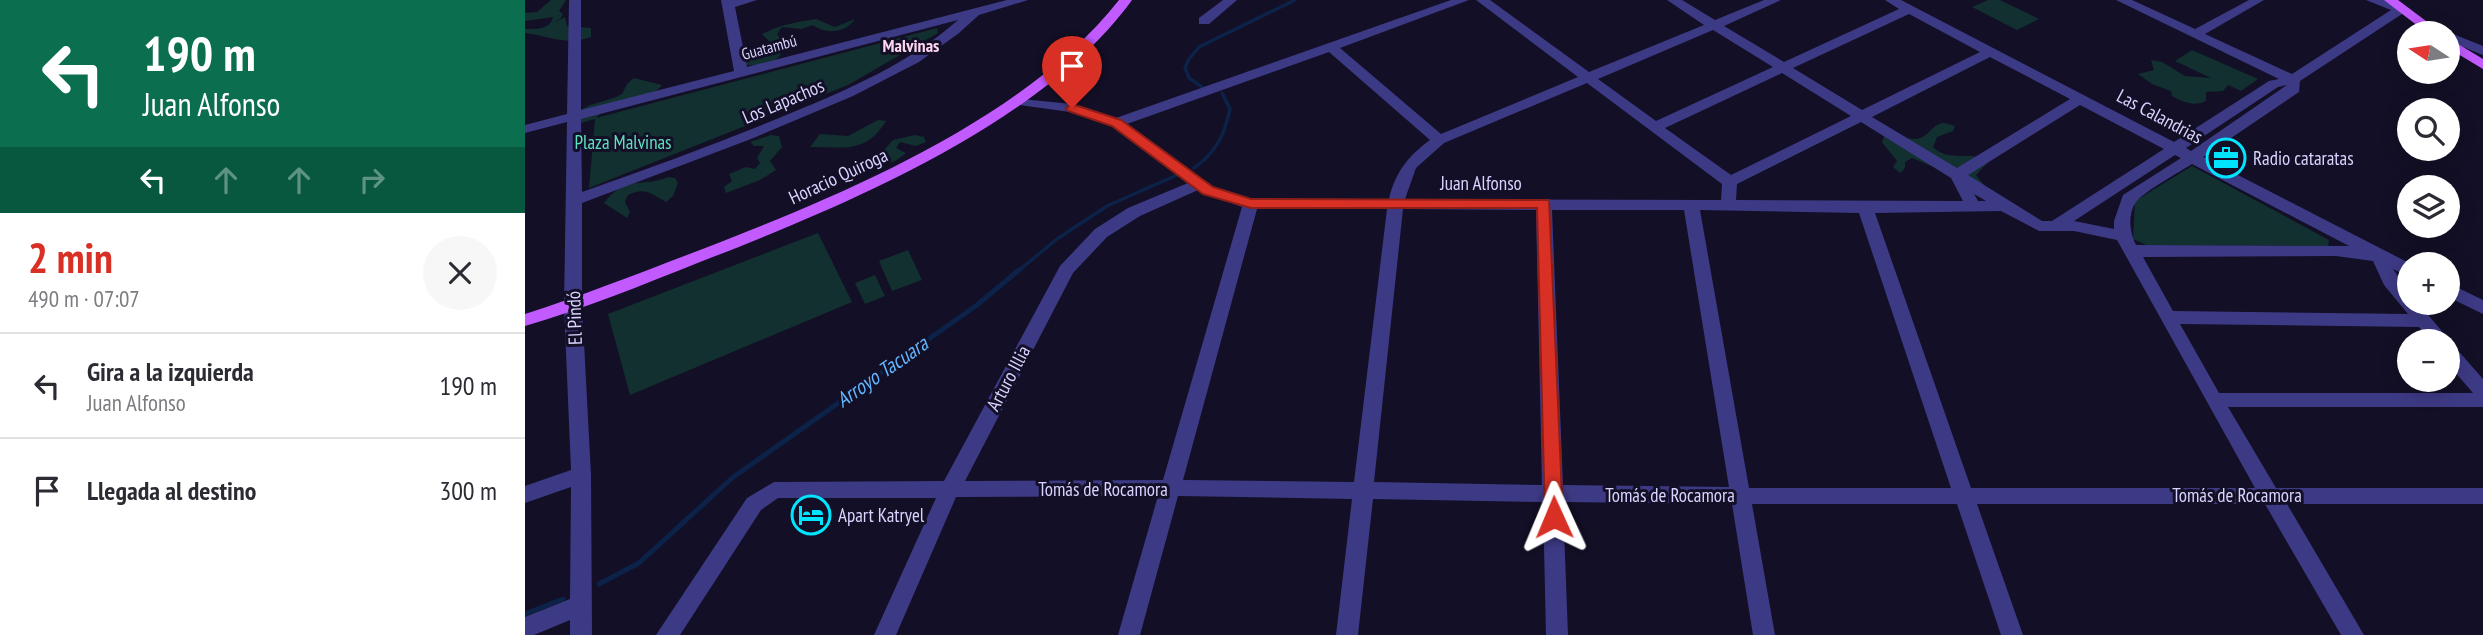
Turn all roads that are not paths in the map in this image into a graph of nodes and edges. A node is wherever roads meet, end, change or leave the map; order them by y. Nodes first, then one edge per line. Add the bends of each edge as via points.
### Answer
1 (575, 0) edge
2 (751, 0) edge
3 (987, 0) edge
4 (1022, 0) edge
5 (1126, 0) edge
6 (1231, 0) edge
7 (1463, 0) edge
8 (1482, 0) edge
9 (1673, 0) edge
10 (1775, 0) edge
11 (1891, 0) edge
12 (2122, 0) edge
13 (2258, 0) edge
14 (2372, 0) edge
15 (727, 3) edge
16 (2396, 5) edge
17 (1908, 9) junction
18 (976, 12) junction
19 (1204, 21) dead end
20 (2416, 21) edge
21 (1715, 26) junction
22 (2196, 34) junction
23 (2461, 42) edge
24 (1331, 47) junction
25 (2461, 51) edge
26 (2483, 51) edge
27 (1990, 52) junction
28 (2483, 65) edge
29 (1784, 68) junction
30 (741, 73) junction
31 (1587, 79) junction
32 (2293, 80) junction
33 (2081, 98) junction
34 (1017, 101) junction
35 (573, 116) junction
36 (1862, 116) junction
37 (1116, 123) junction
38 (1655, 127) junction
39 (525, 129) edge
40 (1439, 140) junction
41 (2176, 147) junction
42 (2192, 157) junction
43 (1190, 175) junction
44 (1957, 175) junction
45 (1730, 182) junction
46 (573, 201) junction
47 (1251, 204) junction
48 (1396, 204) junction
49 (1544, 204) junction
50 (1691, 205) junction
51 (1728, 205) junction
52 (1973, 206) junction
53 (2004, 206) junction
54 (1864, 208) junction
55 (2052, 228) junction
56 (2127, 243) junction
57 (2379, 256) junction
58 (2397, 265) edge
59 (2460, 295) edge
60 (573, 305) junction
61 (2483, 307) edge
62 (2167, 317) junction
63 (525, 320) edge
64 (2422, 321) junction
65 (2429, 329) edge
66 (2460, 365) edge
67 (2483, 392) edge
68 (2214, 400) junction
69 (2483, 400) edge
70 (581, 475) junction
71 (1170, 488) junction
72 (950, 489) junction
73 (1364, 492) junction
74 (1553, 494) junction
75 (1964, 494) junction
76 (525, 495) edge
77 (2270, 495) junction
78 (1738, 496) junction
79 (2483, 496) edge
80 (580, 605) junction
81 (525, 628) edge
82 (581, 635) edge
83 (667, 635) edge
84 (885, 635) edge
85 (1129, 635) edge
86 (1347, 635) edge
87 (1557, 635) edge
88 (1764, 635) edge
89 (2012, 635) edge
90 (2353, 635) edge

1 - 35 street, El Pindó
2 - 15 street
3 - 18 street, Los Lapachos
4 - 18 street, Guatambú
5 - 34 main road, Horacio Quiroga via 1089,46
6 - 19 street
7 - 24 street
8 - 31 street
9 - 21 street
10 - 21 street
11 - 17 street, Las Calandrias
12 - 22 street
13 - 22 street
14 - 16 street
15 - 30 street
16 - 20 main road
16 - 32 street
17 - 27 street, Las Calandrias
17 - 29 street
18 - 30 street, Guatambú
18 - 46 street, Los Lapachos via 939,45 858,89 742,139
21 - 29 street
21 - 31 street
22 - 32 street
23 - 26 street
24 - 37 street
24 - 40 street
25 - 28 main road
27 - 33 street, Las Calandrias
27 - 36 street
29 - 36 street
29 - 38 street
30 - 35 street, Guatambú
31 - 38 street
31 - 40 street
32 - 41 street via 2274,84
32 - 42 street via 2294,89
33 - 41 street, Las Calandrias
33 - 44 street
34 - 37 street, Juan Alfonso via 1072,108
34 - 60 main road, Horacio Quiroga via 947,144 826,205
35 - 39 street, Guatambú
35 - 46 street, El Pindó
36 - 44 street
36 - 45 street
37 - 43 street, Juan Alfonso
38 - 45 street
40 - 48 street via 1413,159 1401,178
41 - 42 street, Las Calandrias
41 - 55 street
42 - 56 street via 2129,199 2122,221
42 - 57 street, Las Calandrias
43 - 47 street, Juan Alfonso via 1208,190
43 - 72 street, Arturo Illia via 1101,233 1066,270
44 - 52 street
44 - 53 street
45 - 51 street
46 - 60 street, El Pindó
47 - 48 street, Juan Alfonso
47 - 71 street
48 - 49 street, Juan Alfonso
48 - 73 street
49 - 50 street, Juan Alfonso
49 - 74 street
50 - 51 street, Juan Alfonso
50 - 78 street
51 - 54 street, Juan Alfonso
52 - 53 street, Juan Alfonso
52 - 54 street, Juan Alfonso
53 - 55 street via 2039,226
54 - 75 street
55 - 56 street via 2074,226
56 - 57 street via 2336,250
56 - 62 street
57 - 58 street, Las Calandrias
57 - 64 street via 2390,281
59 - 61 street
60 - 63 main road, Horacio Quiroga
60 - 70 street, El Pindó
62 - 64 street
62 - 68 street
64 - 65 street
66 - 67 street
68 - 69 street
68 - 77 street
70 - 76 street
70 - 80 street, El Pindó
71 - 72 street, Tomás de Rocamora
71 - 73 street, Tomás de Rocamora
71 - 85 street
72 - 83 street, Tomás de Rocamora via 774,490 754,504
72 - 84 street, Arturo Illia
73 - 74 street, Tomás de Rocamora
73 - 86 street
74 - 78 street, Tomás de Rocamora
74 - 87 street
75 - 77 street, Tomás de Rocamora
75 - 78 street, Tomás de Rocamora
75 - 89 street
77 - 79 street, Tomás de Rocamora
77 - 90 street
78 - 88 street
80 - 81 street
80 - 82 street, El Pindó

